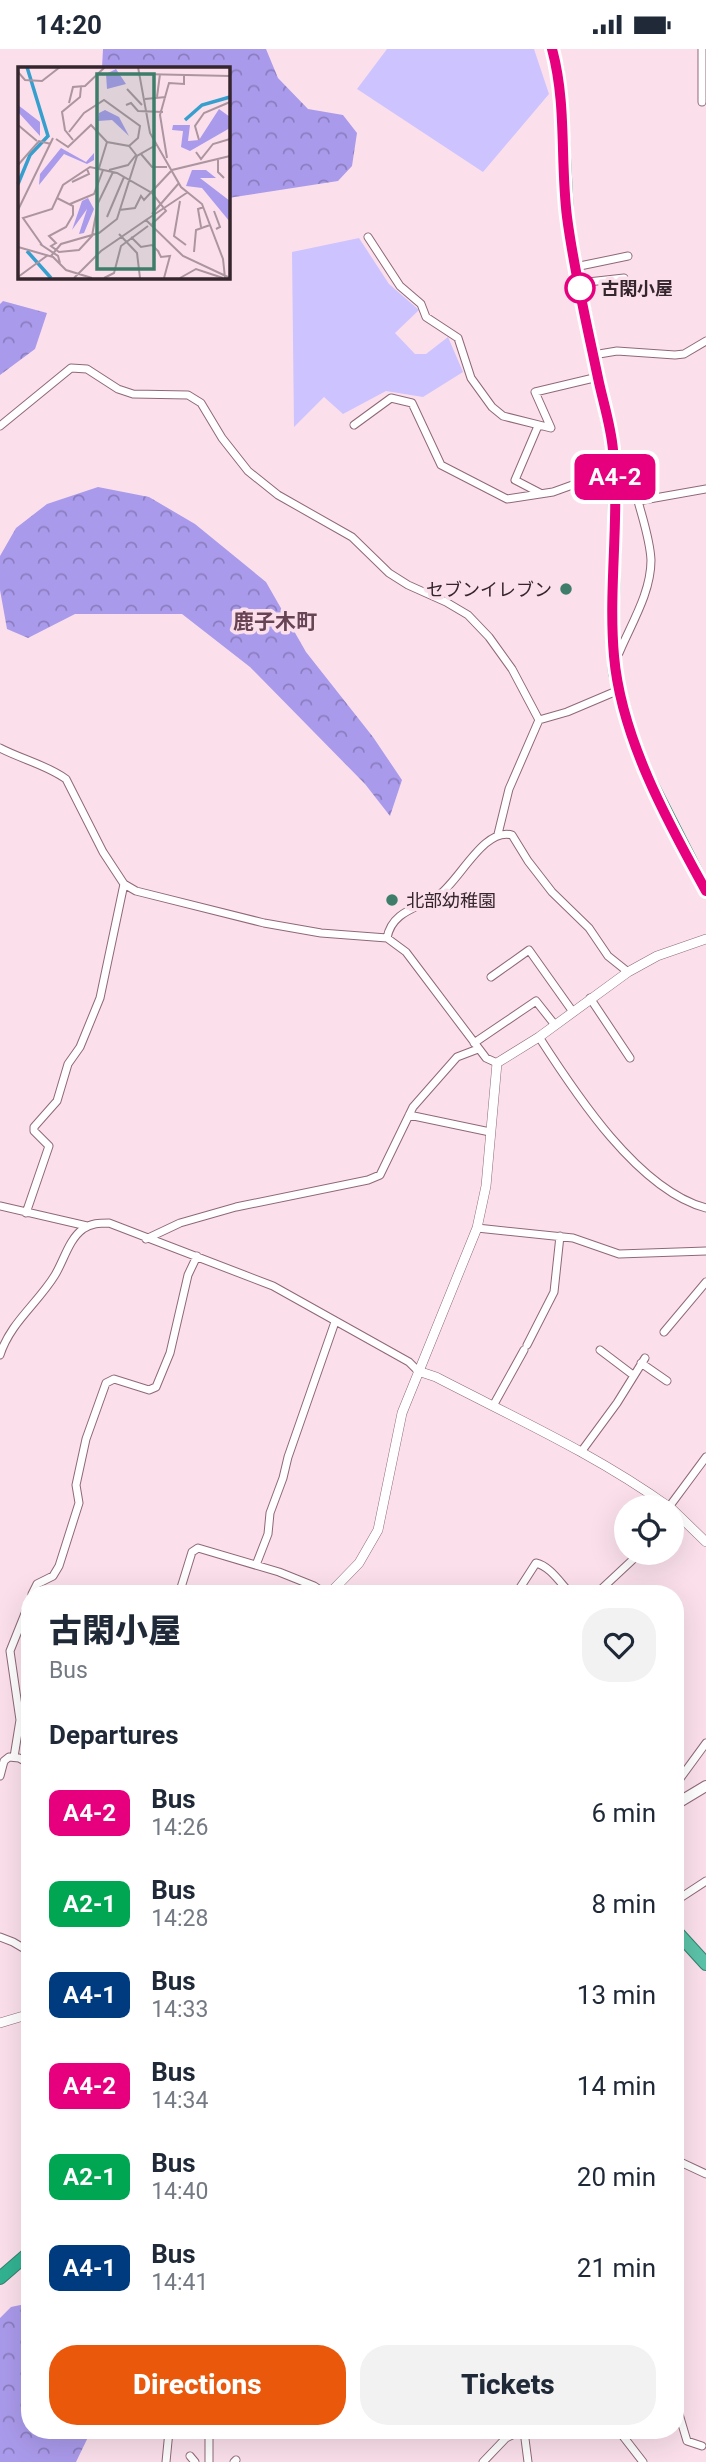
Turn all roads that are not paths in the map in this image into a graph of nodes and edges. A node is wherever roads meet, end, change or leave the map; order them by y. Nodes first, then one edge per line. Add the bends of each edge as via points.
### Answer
1 (552, 49) edge
2 (702, 49) edge
3 (702, 102) dead end
4 (368, 237) dead end
5 (628, 256) dead end
6 (575, 267) junction
7 (624, 278) dead end
8 (579, 283) junction
9 (706, 341) edge
10 (593, 355) junction
11 (598, 377) junction
12 (354, 425) dead end
13 (0, 426) edge
14 (538, 426) junction
15 (614, 470) junction
16 (706, 489) edge
17 (541, 493) junction
18 (638, 501) junction
19 (614, 654) junction
20 (619, 690) junction
21 (539, 720) junction
22 (0, 748) edge
23 (498, 834) junction
24 (124, 884) junction
25 (706, 891) edge
26 (387, 938) junction
27 (706, 939) edge
28 (628, 972) junction
29 (491, 977) dead end
30 (590, 998) junction
31 (573, 1012) junction
32 (555, 1025) junction
33 (539, 1037) junction
34 (476, 1046) junction
35 (630, 1058) dead end
36 (497, 1063) junction
37 (409, 1115) junction
38 (490, 1132) junction
39 (0, 1206) edge
40 (706, 1208) edge
41 (26, 1213) junction
42 (87, 1226) junction
43 (477, 1228) junction
44 (560, 1236) junction
45 (146, 1239) junction
46 (706, 1251) edge
47 (197, 1256) junction
48 (706, 1282) edge
49 (335, 1322) junction
50 (664, 1332) dead end
51 (600, 1350) dead end
52 (0, 1355) edge
53 (418, 1371) junction
54 (633, 1375) junction
55 (667, 1381) dead end
56 (493, 1406) junction
57 (581, 1452) junction
58 (706, 1457) edge
59 (653, 1495) edge
60 (679, 1495) edge
61 (684, 1521) edge
62 (706, 1542) edge
63 (256, 1565) junction
64 (627, 1565) edge
65 (36, 1585) edge
66 (182, 1585) edge
67 (311, 1585) edge
68 (337, 1585) edge
69 (522, 1585) edge
70 (563, 1585) edge
71 (606, 1585) edge
72 (21, 1624) edge
73 (706, 1743) edge
74 (14, 1757) junction
75 (21, 1760) edge
76 (684, 1773) edge
77 (0, 1776) edge
78 (706, 1786) edge
79 (684, 1799) edge
80 (706, 1881) edge
81 (684, 1895) edge
82 (0, 1937) edge
83 (684, 1940) edge
84 (21, 1947) edge
85 (706, 1964) edge
86 (21, 2017) edge
87 (0, 2023) edge
88 (684, 2164) edge
89 (706, 2174) edge
90 (21, 2260) edge
91 (0, 2278) edge
92 (684, 2431) edge
93 (168, 2439) edge
94 (209, 2439) edge
95 (505, 2439) edge
96 (524, 2439) edge
97 (625, 2439) edge
98 (702, 2446) dead end
99 (208, 2461) edge
100 (166, 2462) edge
101 (483, 2462) edge
102 (528, 2462) edge
103 (643, 2462) edge

1 - 6 highway via 561,100 567,215
2 - 3 street
4 - 14 street via 400,286 421,304 426,317 458,338 471,378 492,407 503,416
5 - 6 street
6 - 8 highway
7 - 8 street
8 - 10 highway
9 - 10 street via 684,354 617,351
10 - 11 highway
11 - 14 street via 535,392 551,425 548,429
11 - 15 highway
12 - 17 street via 391,398 412,403 441,465 507,499
13 - 21 street via 71,368 87,369 133,394 188,395 205,407 248,471 278,495 352,537 408,585 468,615 512,669
14 - 17 street via 516,480
15 - 17 street
15 - 18 street via 628,473
15 - 19 highway
16 - 18 street
18 - 19 street via 651,560 649,578
19 - 20 highway
20 - 21 street
20 - 25 highway via 647,775
21 - 23 street via 509,789
22 - 24 street via 66,779
23 - 26 street via 440,894 400,915
23 - 28 street via 512,835 552,892
24 - 26 street via 147,895 264,923
24 - 41 street via 100,997 80,1047 68,1064 57,1101 34,1127 49,1146
26 - 34 street via 406,953
27 - 28 street
28 - 30 street
29 - 31 street via 529,950
30 - 31 street
30 - 35 street
31 - 32 street
32 - 33 street
32 - 34 street via 536,1001
33 - 36 street
33 - 40 street via 579,1099 650,1177
34 - 36 street
34 - 37 street via 442,1071
36 - 38 street
37 - 38 street
37 - 45 street via 380,1175 236,1207 180,1223
38 - 43 street
39 - 41 street
41 - 42 street
42 - 45 street via 109,1223
42 - 52 street via 19,1319
43 - 44 street
43 - 53 street
44 - 46 street via 619,1254
44 - 56 street via 554,1292
45 - 47 street
47 - 49 street via 273,1286
47 - 65 street via 156,1387 114,1379 106,1383 86,1439 76,1485 79,1503 59,1566
48 - 50 street
49 - 53 street via 409,1361
49 - 63 street
51 - 54 street
53 - 56 street
53 - 68 street via 402,1413 378,1529 359,1563
54 - 55 street via 643,1361
54 - 57 street
56 - 57 street
57 - 59 street
58 - 60 street
61 - 62 street
63 - 66 street via 195,1549
63 - 67 street
64 - 71 street
69 - 70 street via 536,1563
72 - 74 street via 10,1651 20,1720
73 - 76 street
74 - 75 street
74 - 77 street via 4,1761
78 - 79 main road
80 - 81 street
82 - 84 street
83 - 85 highway
86 - 87 street
88 - 89 street
90 - 91 highway
92 - 98 street via 687,2441
93 - 100 street
94 - 99 street
95 - 101 street
96 - 102 street
97 - 103 street

